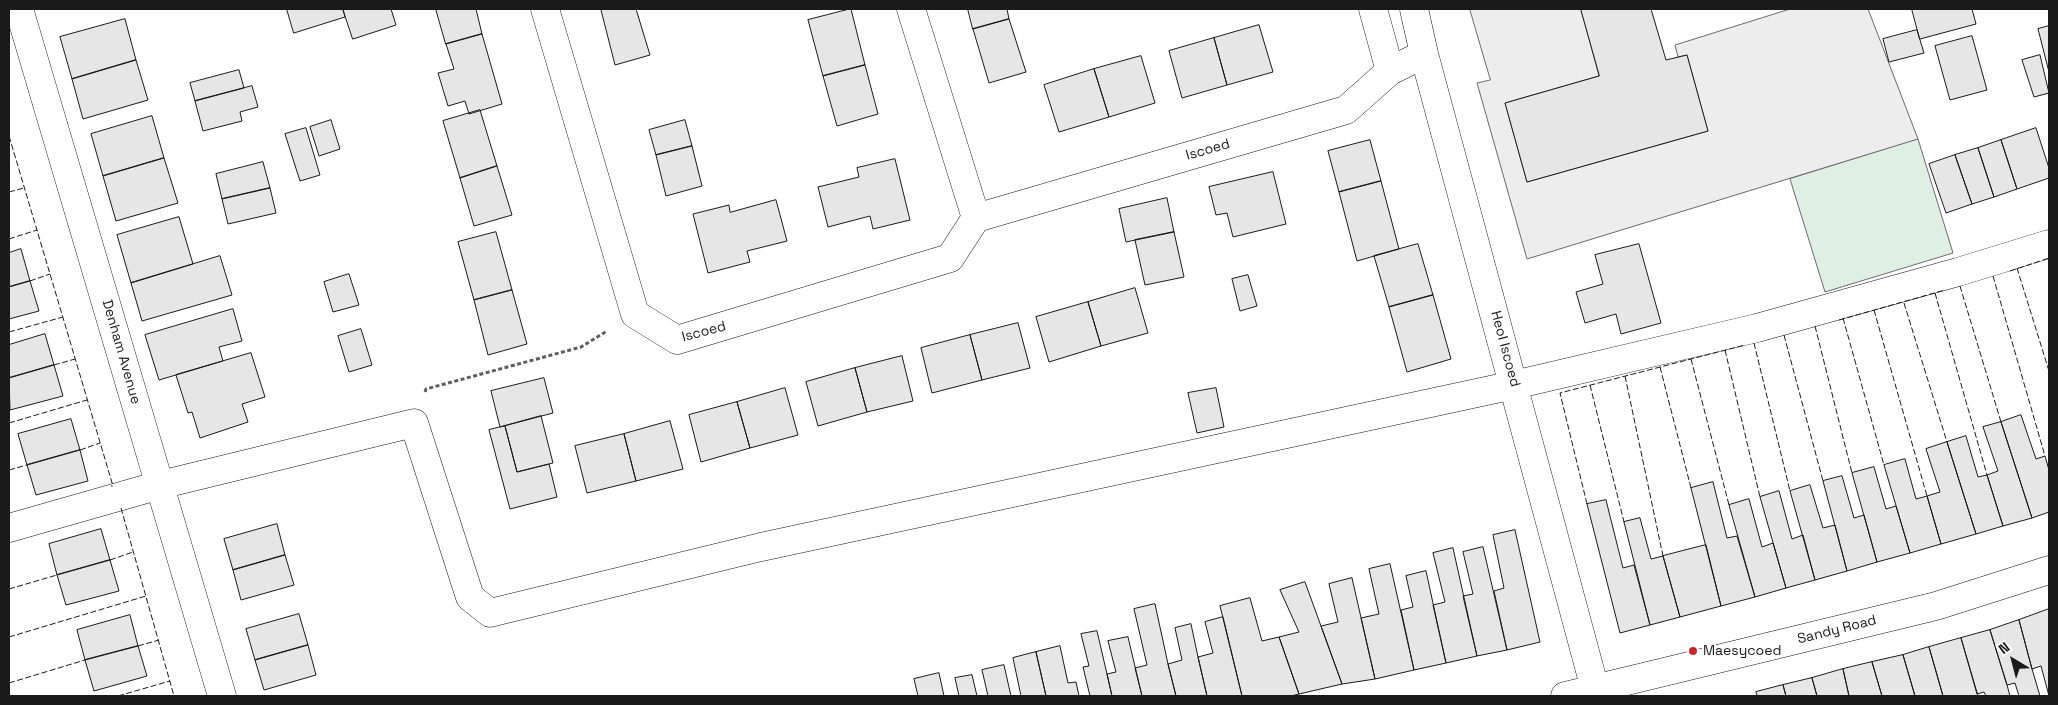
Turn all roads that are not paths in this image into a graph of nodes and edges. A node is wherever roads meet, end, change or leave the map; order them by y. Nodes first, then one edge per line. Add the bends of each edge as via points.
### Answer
1 (545, 9) edge
2 (911, 9) edge
3 (1373, 9) edge
4 (1414, 9) edge
5 (27, 10) edge
6 (1424, 54) junction
7 (1390, 71) junction
8 (976, 218) junction
9 (2049, 244) edge
10 (1514, 385) junction
11 (160, 485) junction
12 (9, 528) edge
13 (2049, 570) edge
14 (1595, 689) junction
15 (222, 696) edge
16 (1565, 696) edge

1 - 8 street, Iscoed via 635,314 678,340 950,258
2 - 8 street
3 - 7 street
4 - 6 street, Heol Iscoed
5 - 11 street, Denham Avenue
6 - 7 street, Iscoed
6 - 10 street, Heol Iscoed
7 - 8 street, Iscoed via 1346,110
9 - 10 street via 1757,328
10 - 11 street via 760,547 490,613 470,597 414,422
10 - 14 street, Heol Iscoed
11 - 12 street
11 - 15 street, Denham Avenue
13 - 14 street, Sandy Road via 1936,606
14 - 16 street, Sandy Road

